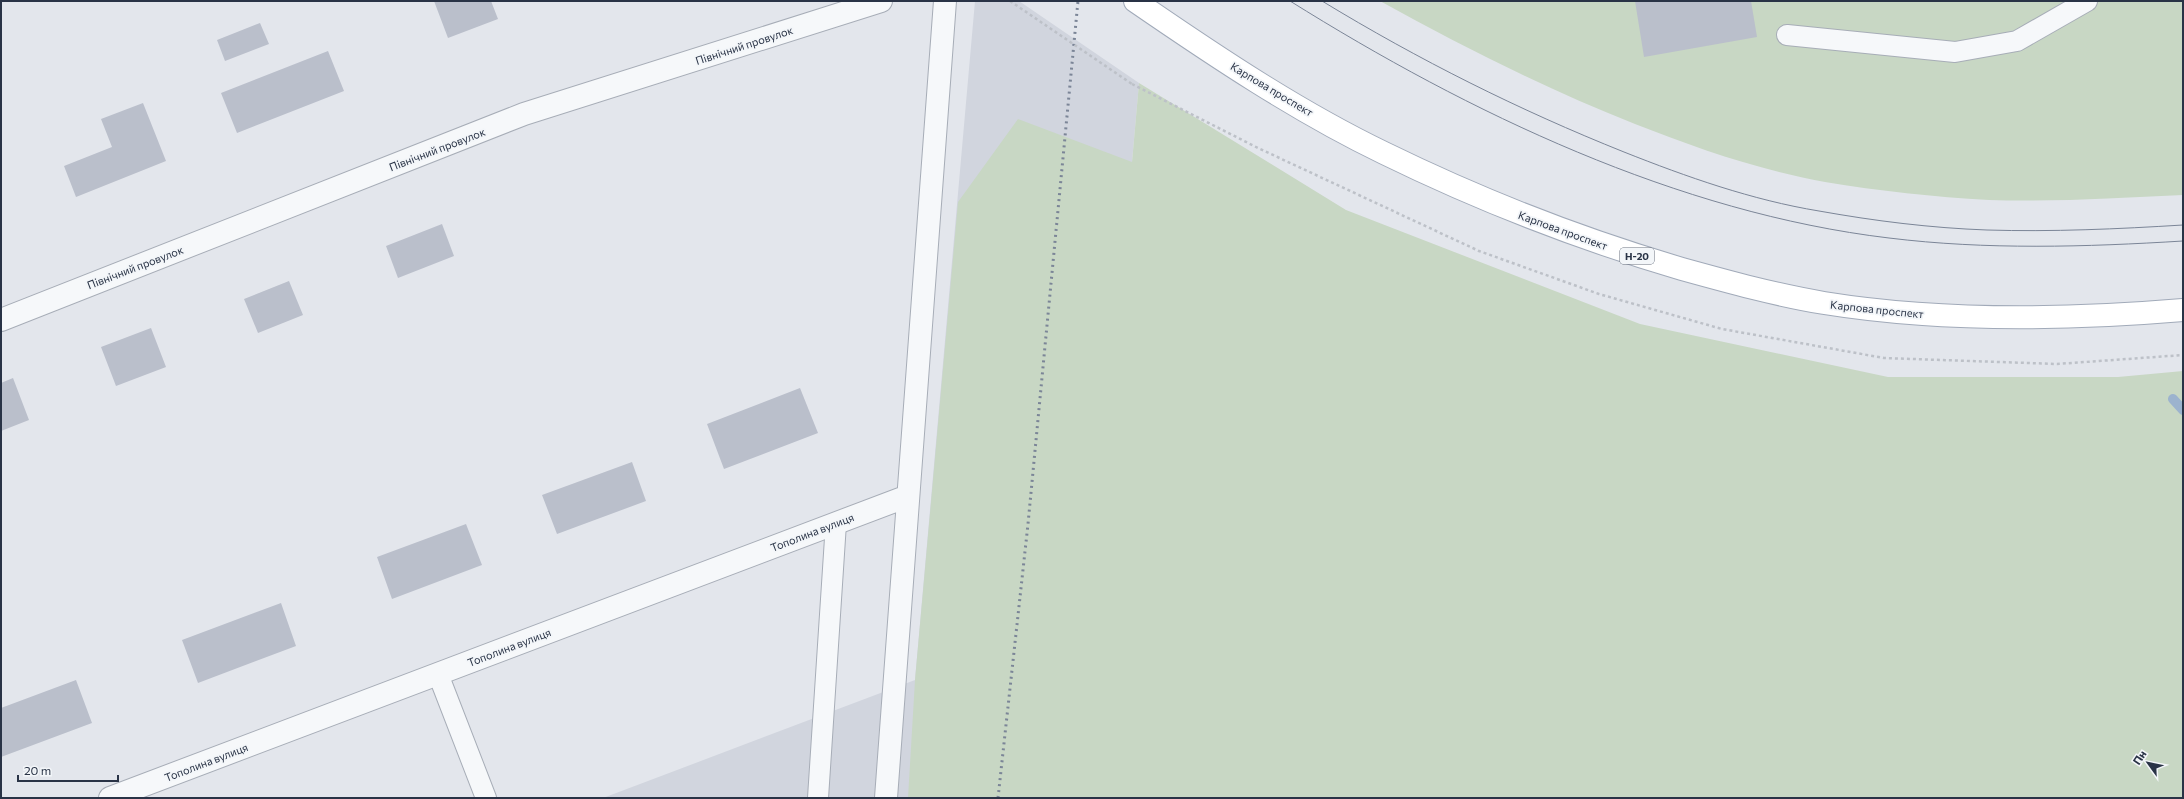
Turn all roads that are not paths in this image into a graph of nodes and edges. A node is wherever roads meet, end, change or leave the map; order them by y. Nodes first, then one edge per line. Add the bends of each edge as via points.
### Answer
1 (881, 1) edge
2 (945, 1) edge
3 (2088, 1) edge
4 (1140, 5) edge
5 (1787, 35) dead end
6 (2183, 310) edge
7 (1, 320) edge
8 (908, 496) junction
9 (836, 523) junction
10 (438, 674) junction
11 (110, 798) edge
12 (486, 798) edge
13 (818, 798) edge
14 (886, 798) edge

1 - 7 street, Північний провулок via 524,114
2 - 8 street
3 - 5 lane via 2017,41 1955,52
4 - 6 main road, Карпова проспект / Н-20 via 1264,87 1382,152 1502,207 1621,251 1743,286 1825,303 1914,314 2017,318 2115,316
8 - 9 street, Тополина вулиця
8 - 14 street
9 - 10 street, Тополина вулиця
9 - 13 lane
10 - 11 street, Тополина вулиця
10 - 12 lane

